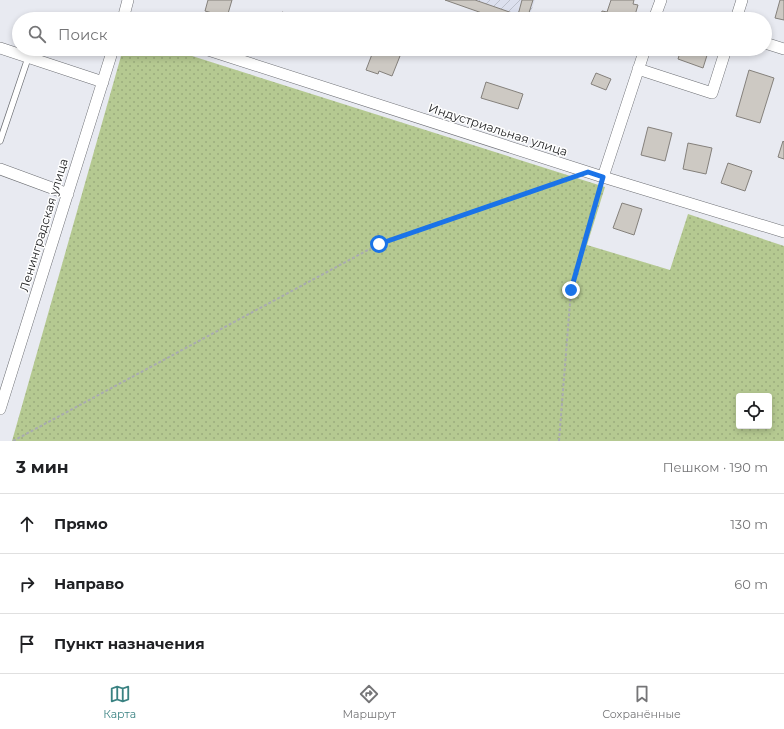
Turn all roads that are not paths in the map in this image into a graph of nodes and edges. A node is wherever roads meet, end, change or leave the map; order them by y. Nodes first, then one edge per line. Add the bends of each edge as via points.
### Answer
1 (128, 0) edge
2 (660, 0) edge
3 (742, 0) edge
4 (124, 12) edge
5 (656, 12) edge
6 (738, 12) edge
7 (772, 45) edge
8 (0, 48) edge
9 (784, 49) edge
10 (12, 52) edge
11 (22, 56) edge
12 (111, 56) edge
13 (227, 56) edge
14 (643, 56) edge
15 (724, 56) edge
16 (28, 58) junction
17 (638, 69) junction
18 (103, 82) junction
19 (0, 141) edge
20 (0, 169) edge
21 (603, 177) junction
22 (68, 194) junction
23 (784, 232) edge
24 (0, 409) edge

1 - 4 street
2 - 5 street
3 - 6 street
7 - 9 street
8 - 10 street
11 - 16 street
12 - 18 street, Ленинградская улица
13 - 21 street, Индустриальная улица
14 - 17 street
15 - 17 street via 712,93
16 - 18 street
16 - 19 lane
17 - 21 street
18 - 22 street, Ленинградская улица
20 - 22 street
21 - 23 street, Индустриальная улица
22 - 24 street, Ленинградская улица

